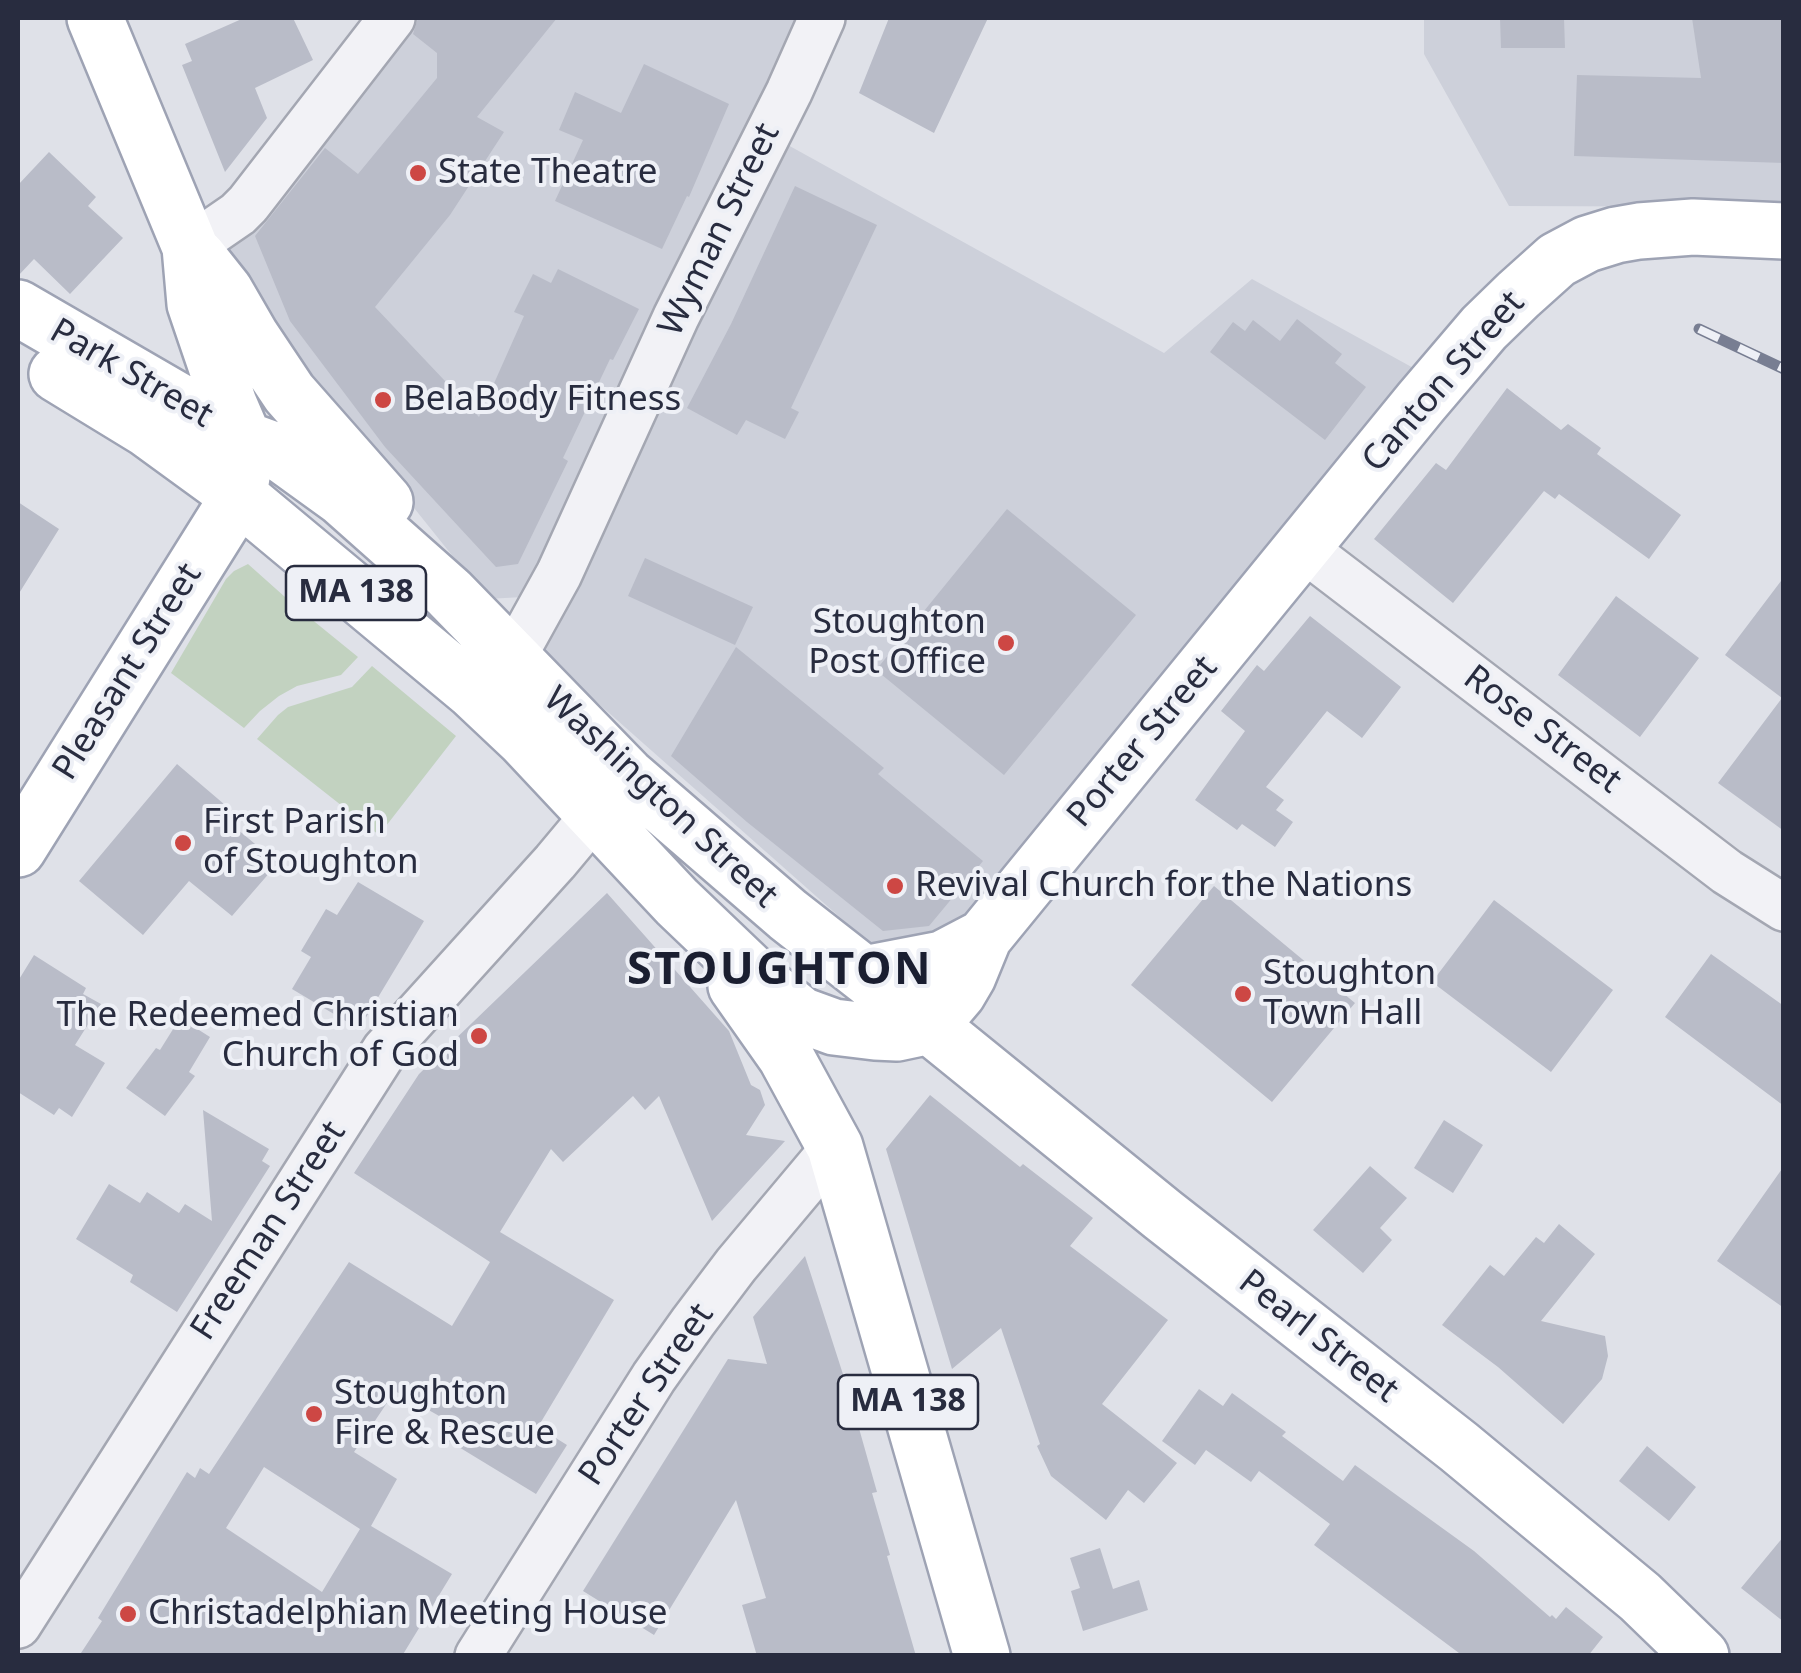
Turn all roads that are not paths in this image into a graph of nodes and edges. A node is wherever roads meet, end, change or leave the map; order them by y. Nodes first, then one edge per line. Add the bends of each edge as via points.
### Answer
1 (95, 18) edge
2 (392, 18) edge
3 (822, 18) edge
4 (1784, 231) edge
5 (190, 247) junction
6 (18, 308) edge
7 (18, 350) edge
8 (147, 428) joint
9 (244, 439) junction
10 (238, 496) junction
11 (394, 545) junction
12 (1303, 548) junction
13 (448, 593) junction
14 (512, 659) junction
15 (610, 796) junction
16 (18, 849) edge
17 (555, 862) joint
18 (677, 902) junction
19 (1784, 908) edge
20 (788, 915) junction
21 (984, 936) junction
22 (864, 974) junction
23 (930, 1026) junction
24 (834, 1027) junction
25 (835, 1147) junction
26 (18, 1625) edge
27 (478, 1656) edge
28 (982, 1656) edge
29 (1701, 1656) edge

1 - 5 main road, Washington Street / MA 138
2 - 5 street via 248,204
3 - 14 street, Wyman Street via 560,574
4 - 12 main road, Canton Street via 1640,231 1586,244 1557,260 1474,338
5 - 9 main road, Washington Street / MA 138 via 196,304
5 - 13 main road, Washington Street / MA 138 via 278,379 402,520
6 - 9 main road, Park Street
7 - 8 main road, Park Street
8 - 10 main road, Washington Street / MA 138
9 - 10 main road, Washington Street / MA 138
9 - 11 main road, Washington Street / MA 138 via 276,451
10 - 11 main road, Washington Street / MA 138 via 274,489 306,494
10 - 15 main road, Washington Street / MA 138 via 524,739
10 - 16 main road, Pleasant Street
11 - 13 main road, Washington Street / MA 138
12 - 19 street, Rose Street via 1727,872
12 - 21 main road, Porter Street
13 - 14 main road, Washington Street / MA 138
14 - 15 main road, Washington Street / MA 138
15 - 17 street, Washington Street
15 - 18 main road, Washington Street / MA 138
15 - 20 main road, Washington Street / MA 138
17 - 26 street, Freeman Street via 385,1050
18 - 24 main road, Washington Street / MA 138 via 801,1015
18 - 25 main road, Washington Street / MA 138 via 786,1057
20 - 22 main road, Pearl Street / MA 138
20 - 24 main road, Washington Street / MA 138
21 - 22 main road, Porter Street via 942,959
21 - 23 main road, Porter Street via 958,993
22 - 23 main road, Pearl Street / MA 138
23 - 24 main road, MA 138 via 897,1033
23 - 29 main road, Pearl Street via 1558,1528
24 - 25 main road, Washington Street / MA 138
25 - 27 street, Porter Street via 693,1322
25 - 28 main road, Washington Street / MA 138

